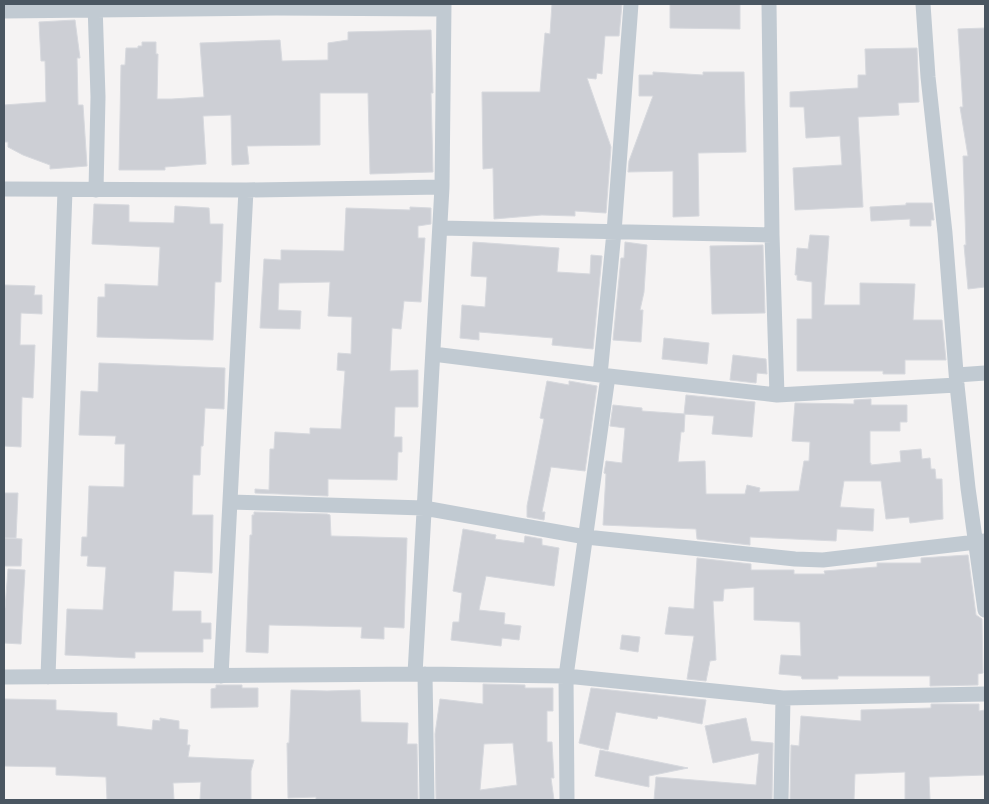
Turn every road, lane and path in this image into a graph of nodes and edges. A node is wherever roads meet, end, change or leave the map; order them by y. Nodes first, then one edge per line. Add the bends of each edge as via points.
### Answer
1 (631, 4) edge
2 (769, 4) edge
3 (923, 4) edge
4 (276, 6) edge
5 (444, 6) edge
6 (95, 7) edge
7 (4, 11) edge
8 (442, 187) junction
9 (4, 189) edge
10 (66, 190) junction
11 (96, 190) junction
12 (246, 190) junction
13 (440, 228) junction
14 (614, 232) junction
15 (772, 235) junction
16 (433, 354) junction
17 (985, 373) edge
18 (604, 376) junction
19 (957, 380) junction
20 (777, 395) junction
21 (230, 502) junction
22 (424, 508) junction
23 (586, 537) junction
24 (981, 542) edge
25 (985, 610) edge
26 (420, 674) junction
27 (221, 676) junction
28 (566, 676) junction
29 (48, 677) junction
30 (4, 678) edge
31 (985, 694) edge
32 (783, 698) junction
33 (427, 800) edge
34 (567, 800) edge
35 (781, 800) edge

1 - 14 street
2 - 15 street
3 - 19 street
4 - 5 street
4 - 6 street
5 - 8 street
6 - 7 street
6 - 11 street via 98,97
8 - 12 street
8 - 13 street
9 - 10 street
10 - 11 street
10 - 29 street
11 - 12 street
12 - 21 street
13 - 14 street
13 - 16 street
14 - 15 street
14 - 18 street
15 - 20 street
16 - 18 street
16 - 22 street
17 - 19 street
18 - 20 street
18 - 23 street
19 - 20 street
19 - 24 street
21 - 22 street
21 - 27 street
22 - 23 street
22 - 26 street
23 - 24 street via 823,560
23 - 28 street
24 - 25 street
26 - 27 street
26 - 28 street
26 - 33 street
27 - 29 street
28 - 32 street
28 - 34 street
29 - 30 street
31 - 32 street
32 - 35 street

